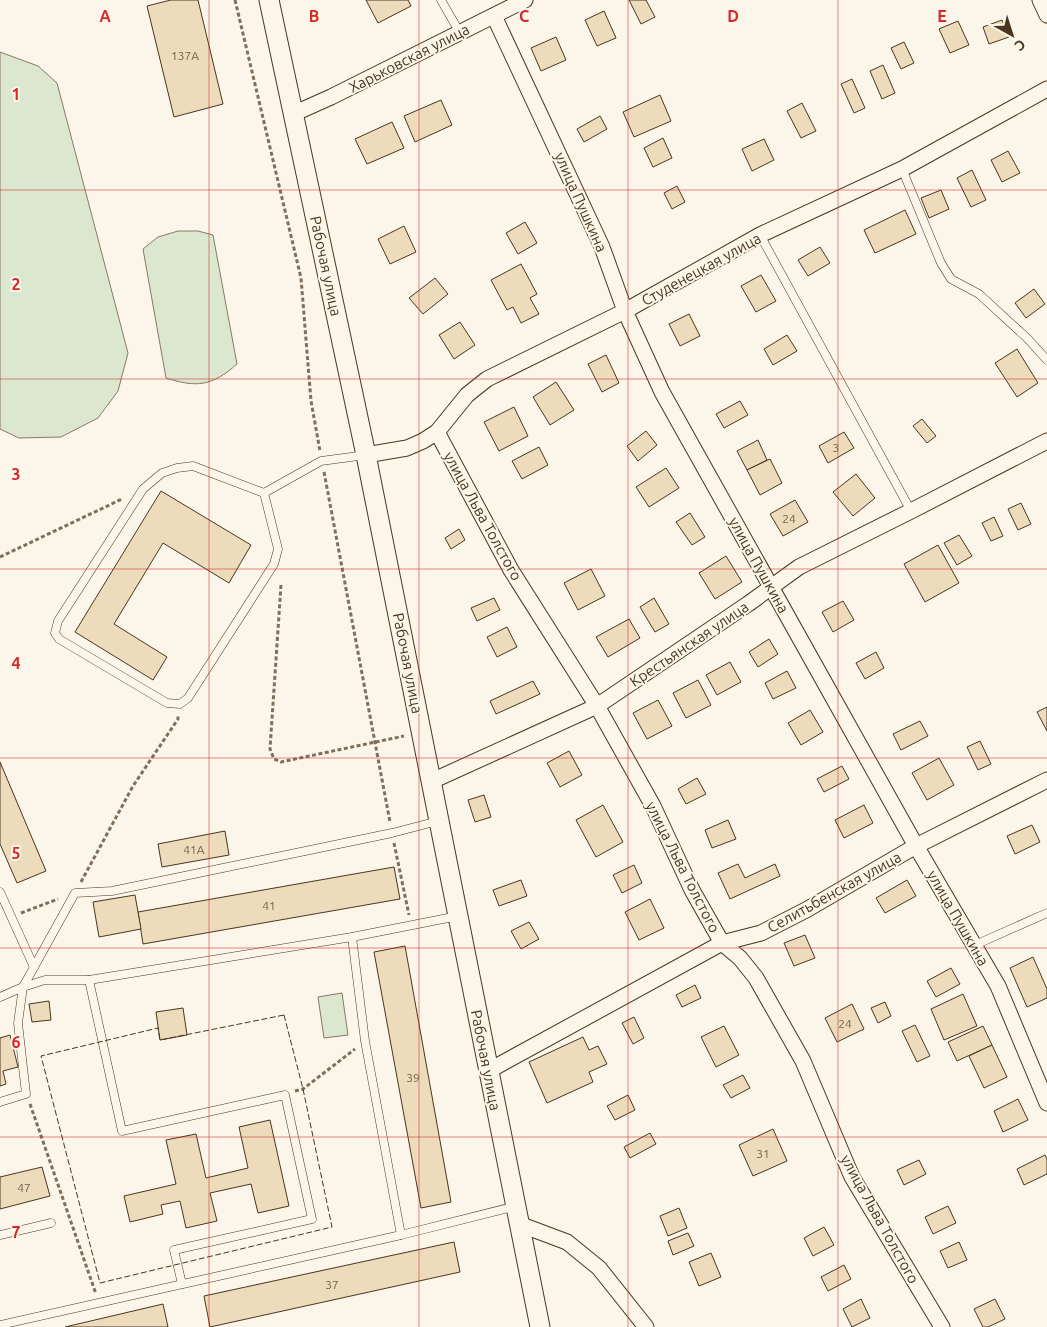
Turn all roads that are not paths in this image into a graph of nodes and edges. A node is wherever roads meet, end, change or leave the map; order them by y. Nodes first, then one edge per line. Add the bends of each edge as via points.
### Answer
1 (269, 0) edge
2 (440, 0) edge
3 (524, 0) edge
4 (1040, 0) edge
5 (1047, 15) edge
6 (494, 16) junction
7 (460, 33) junction
8 (1047, 89) edge
9 (293, 114) junction
10 (902, 169) junction
11 (760, 235) junction
12 (625, 311) junction
13 (1047, 360) edge
14 (437, 432) junction
15 (1047, 440) edge
16 (366, 455) junction
17 (264, 493) junction
18 (911, 511) junction
19 (770, 586) junction
20 (597, 706) junction
21 (1047, 780) edge
22 (432, 782) junction
23 (440, 820) junction
24 (916, 846) junction
25 (0, 892) edge
26 (1047, 913) edge
27 (458, 916) junction
28 (352, 937) junction
29 (722, 943) junction
30 (975, 945) junction
31 (34, 967) junction
32 (89, 980) junction
33 (23, 987) junction
34 (0, 997) edge
35 (488, 1071) junction
36 (0, 1102) edge
37 (1047, 1103) edge
38 (518, 1215) junction
39 (51, 1223) dead end
40 (0, 1235) edge
41 (401, 1235) junction
42 (182, 1284) junction
43 (0, 1325) edge
44 (540, 1327) edge
45 (646, 1327) edge
46 (942, 1327) edge

1 - 9 street, Рабочая улица
2 - 7 lane
3 - 6 street, Харьковская улица
4 - 5 street
6 - 7 street, Харьковская улица
6 - 12 street, улица Пушкина via 602,247
7 - 9 street, Харьковская улица
8 - 10 street, Студенецкая улица
9 - 16 street, Рабочая улица
10 - 11 street, Студенецкая улица
10 - 13 lane via 941,263 951,279 979,294
11 - 12 street, Студенецкая улица
11 - 18 lane
12 - 14 street, Студенецкая улица via 487,379 467,396
12 - 19 street, улица Пушкина via 662,392
14 - 16 street, Студенецкая улица via 407,448
14 - 20 street, улица Льва Толстого via 511,570
15 - 18 street, Крестьянская улица
16 - 17 lane via 322,461
16 - 22 street, Рабочая улица
17 - 17 lane via 193,466 162,473 143,489 58,621 55,633 167,703 180,704 188,698 274,564 278,548
18 - 19 street, Крестьянская улица via 799,567
19 - 20 street, Крестьянская улица
19 - 24 street, улица Пушкина
20 - 22 street, Крестьянская улица
20 - 29 street, улица Льва Толстого via 653,806 692,890
21 - 24 street, Селитьбенская улица
22 - 23 street, Рабочая улица
23 - 27 street, Рабочая улица
23 - 31 lane via 392,833 112,891 75,893
24 - 29 street, Селитьбенская улица via 806,910 761,932
24 - 30 street, улица Пушкина
25 - 31 lane
26 - 30 lane
27 - 28 lane
27 - 35 street, Рабочая улица
28 - 32 lane
28 - 41 lane via 365,1040
29 - 35 street, Селитьбенская улица
29 - 46 street, улица Льва Толстого via 756,978 802,1062 852,1177
30 - 37 street, улица Пушкина via 998,986
31 - 33 lane
32 - 33 lane via 45,980
32 - 42 lane via 122,1131 285,1095 312,1219 174,1250
33 - 34 lane
33 - 36 lane via 18,1023 26,1094
35 - 38 street, Рабочая улица
38 - 41 lane
38 - 44 street, Рабочая улица
38 - 45 street via 567,1242 599,1268
39 - 40 lane
41 - 42 lane
42 - 43 lane

